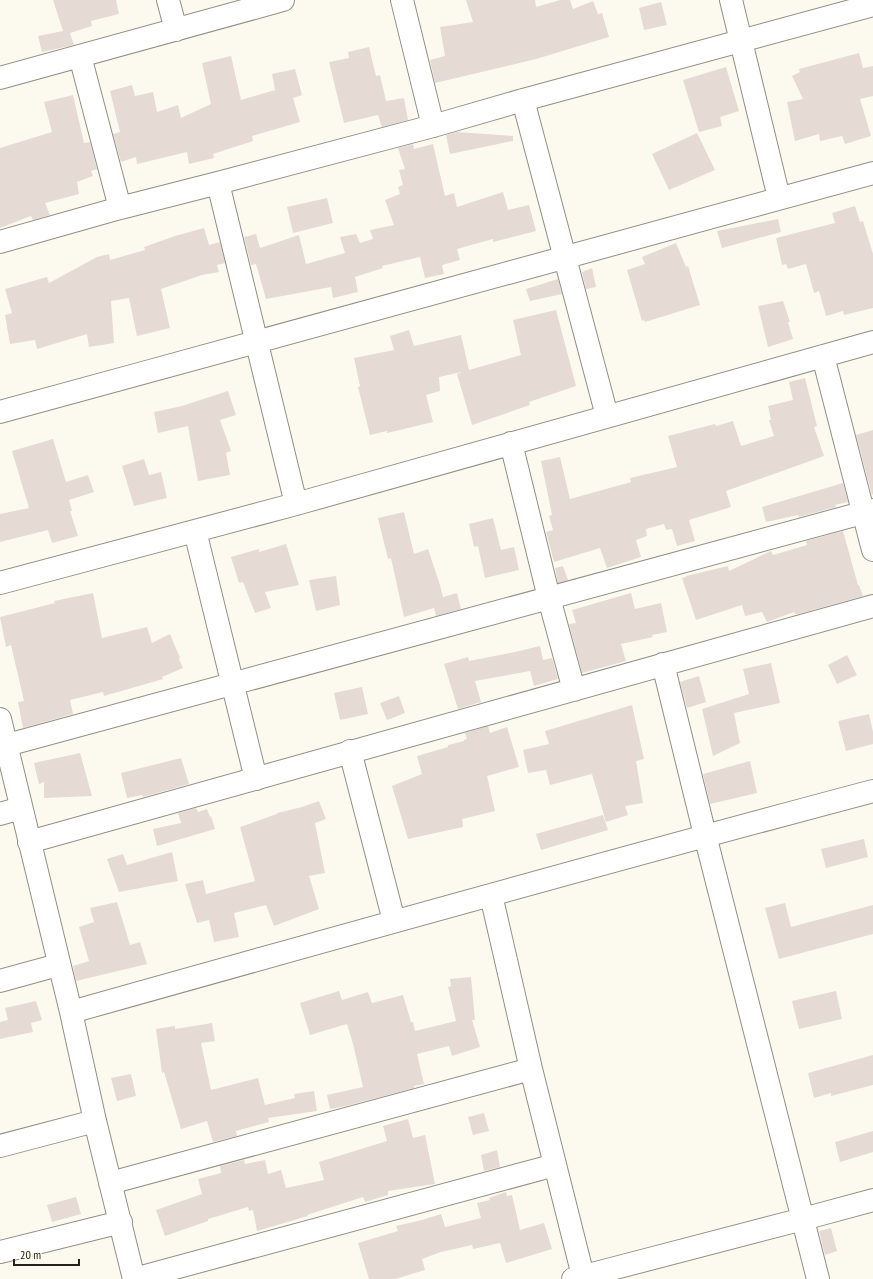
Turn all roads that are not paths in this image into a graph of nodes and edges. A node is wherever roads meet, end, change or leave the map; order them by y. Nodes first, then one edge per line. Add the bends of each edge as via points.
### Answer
1 (168, 0) edge
2 (283, 0) edge
3 (402, 0) edge
4 (731, 0) edge
5 (873, 5) edge
6 (176, 30) junction
7 (741, 40) junction
8 (80, 56) junction
9 (0, 78) edge
10 (523, 100) junction
11 (434, 126) junction
12 (873, 173) edge
13 (218, 184) junction
14 (779, 198) junction
15 (120, 208) junction
16 (0, 242) edge
17 (565, 256) junction
18 (256, 342) junction
19 (873, 342) edge
20 (823, 356) junction
21 (0, 412) edge
22 (607, 416) junction
23 (511, 443) junction
24 (296, 504) junction
25 (868, 511) edge
26 (195, 531) junction
27 (873, 550) edge
28 (0, 583) edge
29 (549, 598) junction
30 (873, 606) edge
31 (663, 664) junction
32 (234, 684) junction
33 (574, 690) junction
34 (0, 719) edge
35 (7, 746) junction
36 (350, 751) junction
37 (256, 779) junction
38 (873, 790) edge
39 (21, 808) junction
40 (0, 814) edge
41 (705, 835) junction
42 (29, 842) junction
43 (491, 894) junction
44 (394, 921) junction
45 (58, 965) junction
46 (0, 981) edge
47 (71, 1012) junction
48 (531, 1069) junction
49 (95, 1121) junction
50 (0, 1146) edge
51 (555, 1165) junction
52 (110, 1183) junction
53 (873, 1200) edge
54 (803, 1219) junction
55 (121, 1222) junction
56 (0, 1252) edge
57 (578, 1278) edge
58 (134, 1279) edge
59 (818, 1279) edge

1 - 6 street
2 - 6 street
3 - 11 street
4 - 7 street
5 - 7 street
6 - 8 street
7 - 10 street
7 - 14 street
8 - 9 street
8 - 15 street
10 - 11 street
10 - 17 street
11 - 13 street
12 - 14 street
13 - 15 street
13 - 18 street
14 - 17 street
15 - 16 street
17 - 18 street
17 - 22 street
18 - 21 street
18 - 24 street
19 - 20 street
20 - 22 street
20 - 25 street
22 - 23 street
23 - 24 street
23 - 29 street
24 - 26 street
25 - 27 street
25 - 29 street
26 - 28 street
26 - 32 street
29 - 32 street
29 - 33 street
30 - 31 street
31 - 33 street
31 - 41 street
32 - 35 street
32 - 37 street
33 - 36 street
34 - 35 street
35 - 39 street
36 - 37 street
36 - 44 street
37 - 42 street
38 - 41 street
39 - 40 street
39 - 42 street
41 - 43 street
41 - 54 street
42 - 45 street
43 - 44 street
43 - 48 street
44 - 47 street
45 - 46 street
45 - 47 street
47 - 49 street
48 - 51 street
48 - 52 street
49 - 50 street
49 - 52 street
51 - 57 street
51 - 58 street
52 - 55 street
53 - 54 street
54 - 57 street
54 - 59 street
55 - 56 street
55 - 58 street

